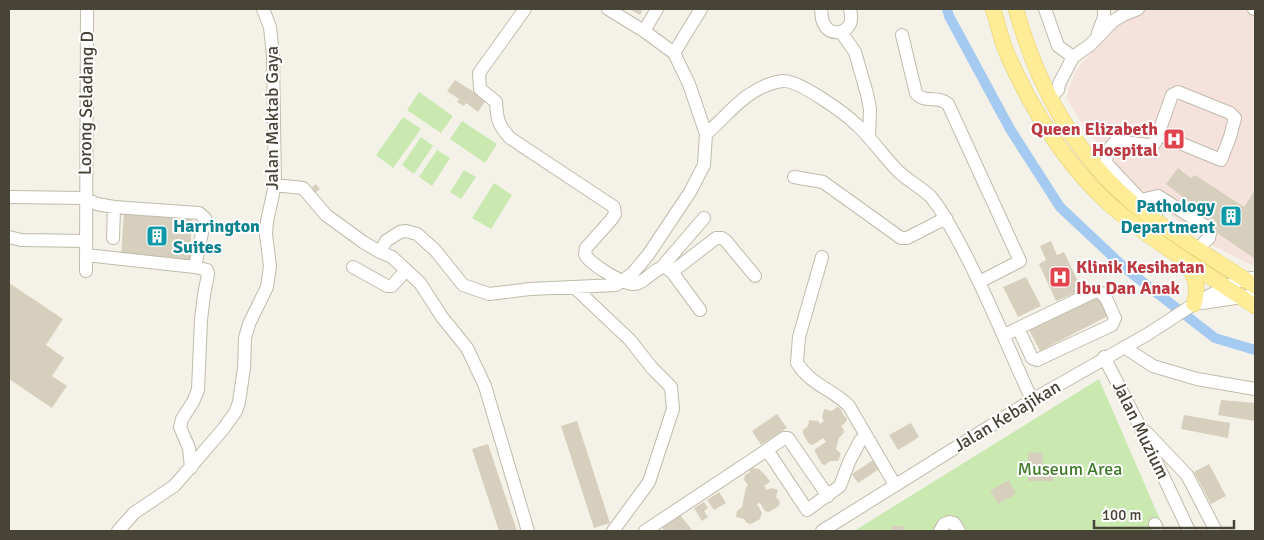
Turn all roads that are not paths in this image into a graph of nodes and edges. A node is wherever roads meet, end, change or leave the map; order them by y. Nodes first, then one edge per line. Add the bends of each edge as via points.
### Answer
1 (87, 9) edge
2 (264, 9) edge
3 (525, 9) edge
4 (608, 9) edge
5 (657, 9) edge
6 (701, 9) edge
7 (821, 9) edge
8 (850, 9) edge
9 (993, 9) edge
10 (1016, 9) edge
11 (1045, 9) edge
12 (1104, 9) edge
13 (1138, 9) edge
14 (644, 31) junction
15 (841, 32) junction
16 (902, 35) dead end
17 (1096, 38) junction
18 (674, 53) junction
19 (1073, 57) junction
20 (1050, 97) junction
21 (706, 134) junction
22 (1158, 134) junction
23 (1072, 136) junction
24 (869, 138) junction
25 (1058, 145) junction
26 (794, 177) dead end
27 (274, 185) junction
28 (1158, 196) junction
29 (9, 197) edge
30 (86, 198) junction
31 (114, 207) junction
32 (704, 218) dead end
33 (946, 218) junction
34 (1156, 221) junction
35 (9, 236) edge
36 (112, 238) dead end
37 (86, 241) junction
38 (1197, 249) junction
39 (380, 252) junction
40 (86, 255) junction
41 (822, 257) dead end
42 (1186, 261) junction
43 (353, 267) dead end
44 (200, 268) junction
45 (406, 270) junction
46 (667, 270) junction
47 (86, 271) dead end
48 (755, 276) dead end
49 (622, 281) junction
50 (1251, 281) edge
51 (979, 282) junction
52 (574, 287) junction
53 (1225, 287) junction
54 (1251, 299) edge
55 (1194, 304) junction
56 (700, 310) dead end
57 (1018, 328) junction
58 (1004, 335) junction
59 (1124, 347) junction
60 (1104, 357) junction
61 (1255, 390) edge
62 (1032, 400) junction
63 (1139, 425) junction
64 (866, 435) junction
65 (212, 441) junction
66 (188, 442) junction
67 (767, 450) junction
68 (191, 468) junction
69 (895, 485) junction
70 (828, 496) junction
71 (827, 530) edge
72 (118, 531) edge
73 (528, 531) edge
74 (613, 531) edge
75 (646, 531) edge
76 (940, 531) edge
77 (959, 531) edge
78 (1189, 531) edge
79 (1216, 531) edge

1 - 30 street, Lorong Seladang D
2 - 27 street, Jalan Maktab Gaya via 272,41
3 - 49 street via 479,73 480,89 496,102 496,116 510,138 614,207 615,214 586,248 585,254 590,262
4 - 14 street
5 - 14 street
6 - 18 street
7 - 15 street via 827,29
8 - 15 street via 851,22
9 - 25 main road via 1007,54
10 - 20 main road
11 - 19 street via 1058,46
12 - 17 street
13 - 17 street via 1113,21
14 - 18 street
15 - 24 street via 855,52 867,94
16 - 51 street via 916,93 922,98 940,99 948,104 1020,261
17 - 19 street
18 - 21 street via 689,84
19 - 20 street via 1058,90
20 - 23 main road
21 - 24 street via 745,97 784,81 806,89 851,120
21 - 49 street via 704,165 690,192 648,255
22 - 22 street via 1221,160 1235,118 1178,92 1172,95
22 - 28 street via 1155,143 1148,145 1116,142 1106,155 1106,163 1141,200
23 - 25 main road via 1067,145
23 - 34 main road via 1101,172
24 - 33 street via 901,174 931,197
25 - 42 main road via 1102,197
26 - 33 street via 822,182 901,238
27 - 39 street via 303,188 326,215
27 - 65 street, Jalan Maktab Gaya via 266,234 270,266 267,287 245,338 244,368 236,411
28 - 34 street
28 - 38 street via 1207,227 1209,238
29 - 30 street
30 - 31 street
30 - 37 street, Lorong Seladang D
31 - 36 street
31 - 44 street via 203,215
32 - 46 street
33 - 51 street
34 - 38 main road
35 - 37 street via 21,240
37 - 40 street, Lorong Seladang D
38 - 50 main road
39 - 45 street via 392,257
39 - 52 street via 386,242 406,231 417,234 428,243 464,285 472,289 489,294
40 - 44 street
40 - 47 street, Lorong Seladang D
41 - 64 street via 799,337 797,363 812,381 850,406
42 - 53 main road
42 - 55 main road via 1198,289
43 - 45 street via 387,286 392,286
44 - 66 street via 207,270 208,274 201,320 198,390 180,427
45 - 73 street via 420,283 467,348 484,386
46 - 48 street via 716,238 722,238
46 - 49 street via 635,284
46 - 56 street
49 - 52 street via 616,285
50 - 53 street, Jalan Kebajikan
51 - 58 street
52 - 74 street via 630,340 671,388 673,409 649,482
53 - 54 main road
53 - 55 street, Jalan Kebajikan
54 - 55 street, Jalan Kebajikan
55 - 59 street, Jalan Kebajikan
57 - 57 street via 1096,291 1104,296 1115,318 1112,325 1037,360 1032,358
57 - 58 street
58 - 62 street
59 - 60 street, Jalan Kebajikan
59 - 61 street via 1153,366 1197,379
60 - 62 street, Jalan Kebajikan
60 - 63 street, Jalan Muzium
62 - 69 street, Jalan Kebajikan
63 - 78 street, Jalan Muzium
63 - 79 street via 1187,475
64 - 69 street
64 - 70 street via 849,462 840,486
65 - 66 street
65 - 68 street, Jalan Maktab Gaya
66 - 68 street
67 - 70 street via 788,438
67 - 70 street via 807,510
67 - 75 street
68 - 72 street, Jalan Maktab Gaya via 174,486 134,513
69 - 71 street, Jalan Kebajikan
76 - 77 street via 944,524 950,522

